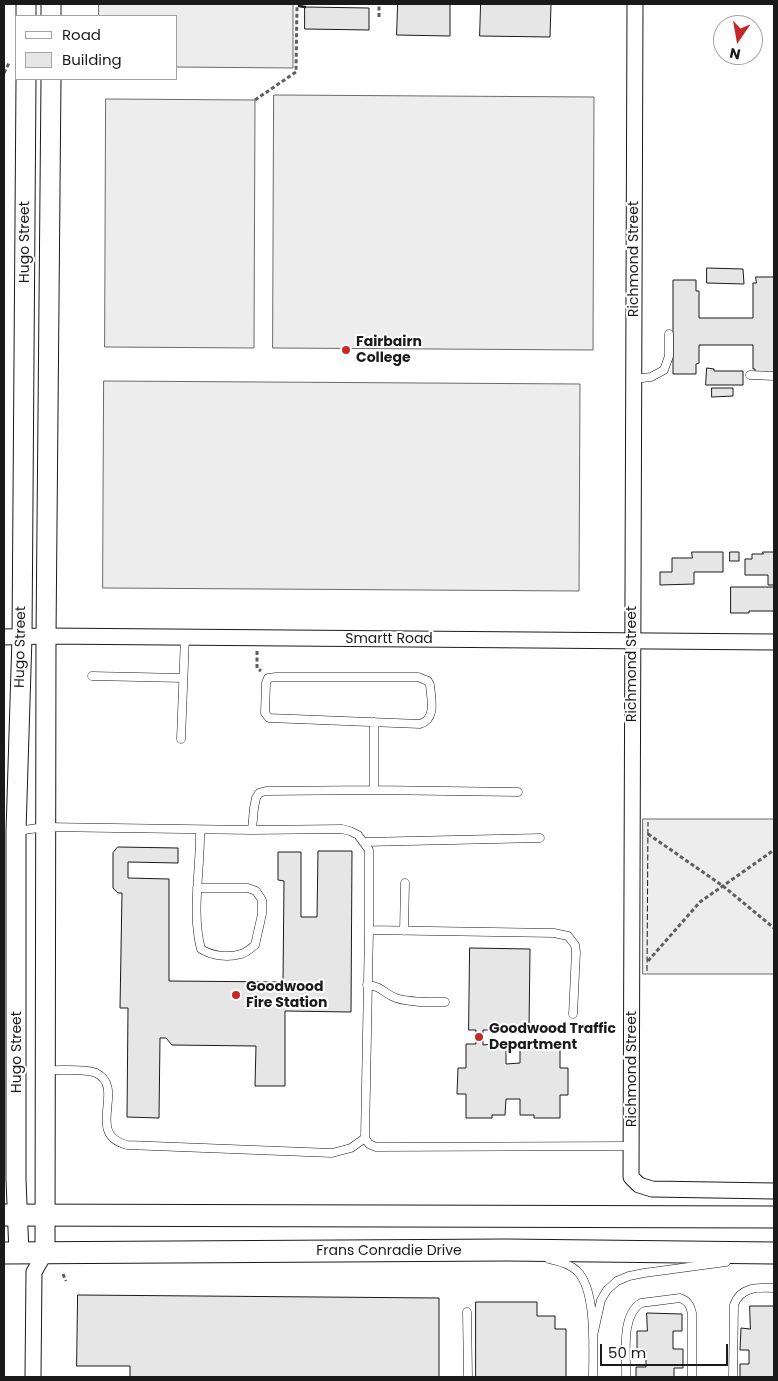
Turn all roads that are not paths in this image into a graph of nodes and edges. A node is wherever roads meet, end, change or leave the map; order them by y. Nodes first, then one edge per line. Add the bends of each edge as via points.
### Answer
1 (635, 4) edge
2 (26, 80) edge
3 (50, 80) edge
4 (669, 334) dead end
5 (750, 376) dead end
6 (774, 376) edge
7 (633, 379) junction
8 (46, 636) junction
9 (13, 637) edge
10 (186, 637) junction
11 (632, 641) junction
12 (774, 642) edge
13 (92, 676) dead end
14 (183, 678) junction
15 (374, 722) junction
16 (181, 739) dead end
17 (374, 790) junction
18 (518, 792) dead end
19 (45, 827) junction
20 (200, 830) junction
21 (252, 830) junction
22 (16, 831) junction
23 (540, 838) dead end
24 (364, 842) junction
25 (405, 883) dead end
26 (197, 888) junction
27 (369, 930) junction
28 (404, 931) junction
29 (16, 943) junction
30 (45, 943) junction
31 (368, 985) junction
32 (445, 1002) dead end
33 (573, 1014) dead end
34 (46, 1070) junction
35 (365, 1138) junction
36 (632, 1146) junction
37 (774, 1191) edge
38 (11, 1215) edge
39 (46, 1215) junction
40 (774, 1217) edge
41 (506, 1250) junction
42 (11, 1253) edge
43 (45, 1253) junction
44 (774, 1254) edge
45 (34, 1272) junction
46 (774, 1288) edge
47 (467, 1312) dead end
48 (593, 1336) junction
49 (33, 1377) edge
50 (468, 1377) edge
51 (593, 1377) edge
52 (626, 1377) edge
53 (692, 1377) edge
54 (733, 1377) edge

1 - 7 street, Richmond Street
2 - 9 street, Hugo Street
3 - 8 street, Hugo Street
4 - 7 lane via 664,370 651,378
5 - 6 lane
7 - 11 street, Richmond Street
8 - 9 street, Smartt Road
8 - 10 street, Smartt Road
8 - 19 street, Hugo Street
9 - 22 street, Hugo Street
10 - 11 street, Smartt Road
10 - 14 lane
11 - 12 street, Smartt Road
11 - 36 street, Richmond Street
13 - 14 lane
14 - 16 lane
15 - 15 lane via 425,722 432,712 430,685 424,679 414,677 276,677 268,678 266,683 264,703 269,718
15 - 17 lane
17 - 18 lane
17 - 21 lane via 259,793
19 - 20 lane
19 - 22 lane
19 - 30 street, Hugo Street
20 - 21 lane
20 - 26 lane
21 - 24 lane via 342,829 358,835
22 - 29 street, Hugo Street
23 - 24 lane
24 - 27 lane via 369,850
25 - 28 lane
26 - 26 lane via 248,888 256,891 262,900 262,914 255,945 243,954 231,956 209,954 201,949
27 - 28 lane
27 - 31 lane
28 - 33 lane via 554,933 568,936 576,952
29 - 30 street
29 - 38 street, Hugo Street via 16,1180
30 - 34 street, Hugo Street
31 - 32 lane via 375,985 405,1001
31 - 35 lane
34 - 35 lane via 88,1071 103,1077 108,1089 107,1129 111,1137 127,1145 332,1153 350,1148
34 - 39 street, Hugo Street
35 - 36 lane via 376,1147
36 - 37 street, Richmond Street via 631,1177 645,1188
38 - 39 main road
38 - 42 street, Hugo Street
39 - 40 main road
39 - 43 street, Hugo Street
41 - 43 main road, Frans Conradie Drive
41 - 44 main road, Frans Conradie Drive
41 - 48 lane via 561,1262 577,1272 588,1291
42 - 43 main road, Frans Conradie Drive
42 - 45 street
43 - 45 street
44 - 48 lane via 623,1278 604,1294
45 - 49 street
46 - 54 lane via 749,1290 740,1293 736,1299
47 - 50 lane
48 - 51 lane
52 - 53 lane via 627,1328 637,1306 680,1298 686,1300 692,1313

